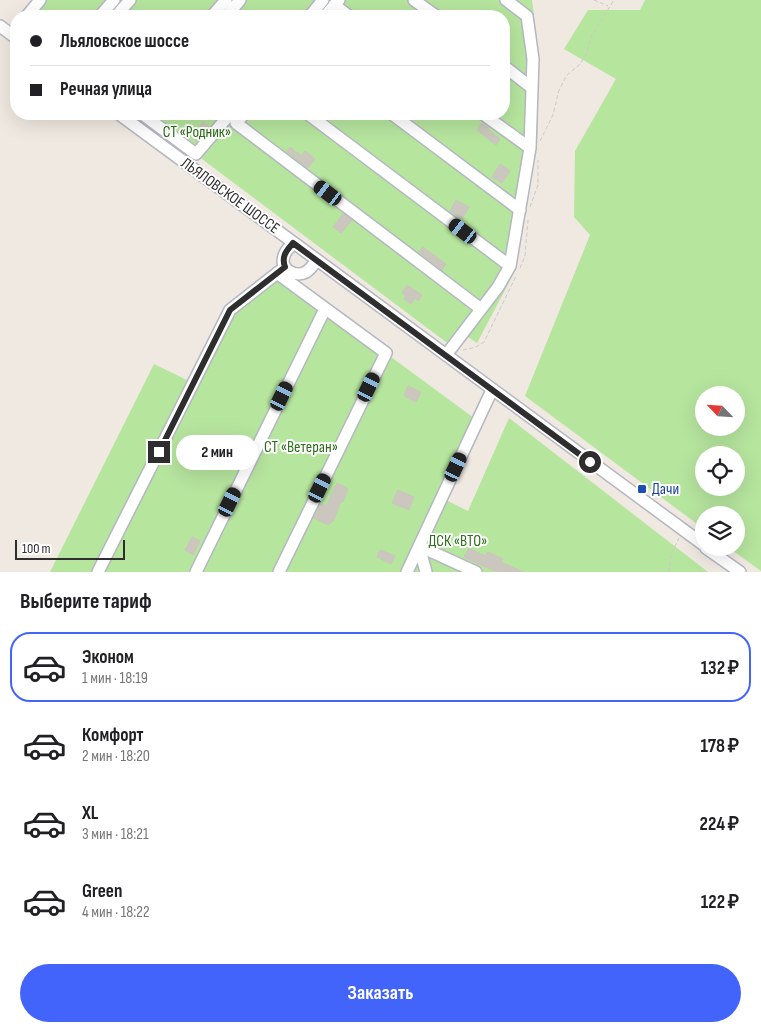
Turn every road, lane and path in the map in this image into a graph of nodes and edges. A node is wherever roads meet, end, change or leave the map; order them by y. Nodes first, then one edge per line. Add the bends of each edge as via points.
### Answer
1 (40, 0) edge
2 (114, 0) edge
3 (130, 0) edge
4 (226, 0) edge
5 (240, 0) edge
6 (323, 0) edge
7 (414, 0) edge
8 (506, 0) edge
9 (594, 0) edge
10 (614, 0) edge
11 (608, 6) junction
12 (32, 10) edge
13 (105, 10) edge
14 (121, 10) edge
15 (217, 10) edge
16 (232, 10) edge
17 (315, 10) edge
18 (428, 10) edge
19 (510, 71) edge
20 (532, 88) junction
21 (131, 120) edge
22 (150, 120) edge
23 (225, 120) edge
24 (239, 120) edge
25 (316, 120) edge
26 (400, 120) edge
27 (493, 120) edge
28 (170, 135) junction
29 (162, 146) junction
30 (536, 148) junction
31 (526, 210) junction
32 (293, 243) junction
33 (317, 260) junction
34 (281, 270) junction
35 (515, 270) junction
36 (325, 308) junction
37 (481, 309) junction
38 (446, 355) junction
39 (492, 390) junction
40 (683, 530) junction
41 (695, 539) edge
42 (419, 546) junction
43 (718, 556) edge
44 (98, 572) edge
45 (196, 572) edge
46 (279, 572) edge
47 (407, 572) edge
48 (426, 572) edge
49 (476, 572) edge
50 (669, 572) edge
51 (740, 572) edge

1 - 12 street
2 - 13 street
3 - 14 street
4 - 15 street
5 - 16 street
6 - 17 street
7 - 18 street
8 - 20 street via 527,16 533,59
9 - 11 path
10 - 11 path
11 - 30 path via 579,66 567,75 559,90 553,115
19 - 20 street
20 - 30 street
21 - 29 street, ЛЬЯЛОВСКОЕ ШОССЕ
22 - 28 street
23 - 28 street via 196,154
24 - 37 street via 236,123
25 - 35 street
26 - 31 street
27 - 30 street
28 - 29 street
29 - 32 street, ЛЬЯЛОВСКОЕ ШОССЕ
30 - 31 street
30 - 31 path via 538,185
31 - 35 street
31 - 35 path via 525,256
32 - 33 street, ЛЬЯЛОВСКОЕ ШОССЕ
32 - 34 street via 284,256
33 - 34 street via 302,274
33 - 38 street, ЛЬЯЛОВСКОЕ ШОССЕ
34 - 36 street
34 - 44 street via 230,310
35 - 37 street
35 - 38 path via 484,342
36 - 45 street
36 - 46 street via 386,353
37 - 38 street
38 - 39 street, ЛЬЯЛОВСКОЕ ШОССЕ
39 - 40 street, ЛЬЯЛОВСКОЕ ШОССЕ
39 - 42 street
40 - 41 street, ЛЬЯЛОВСКОЕ ШОССЕ
40 - 50 path via 672,552
42 - 47 street
42 - 48 street
42 - 49 street
43 - 51 street, ЛЬЯЛОВСКОЕ ШОССЕ

